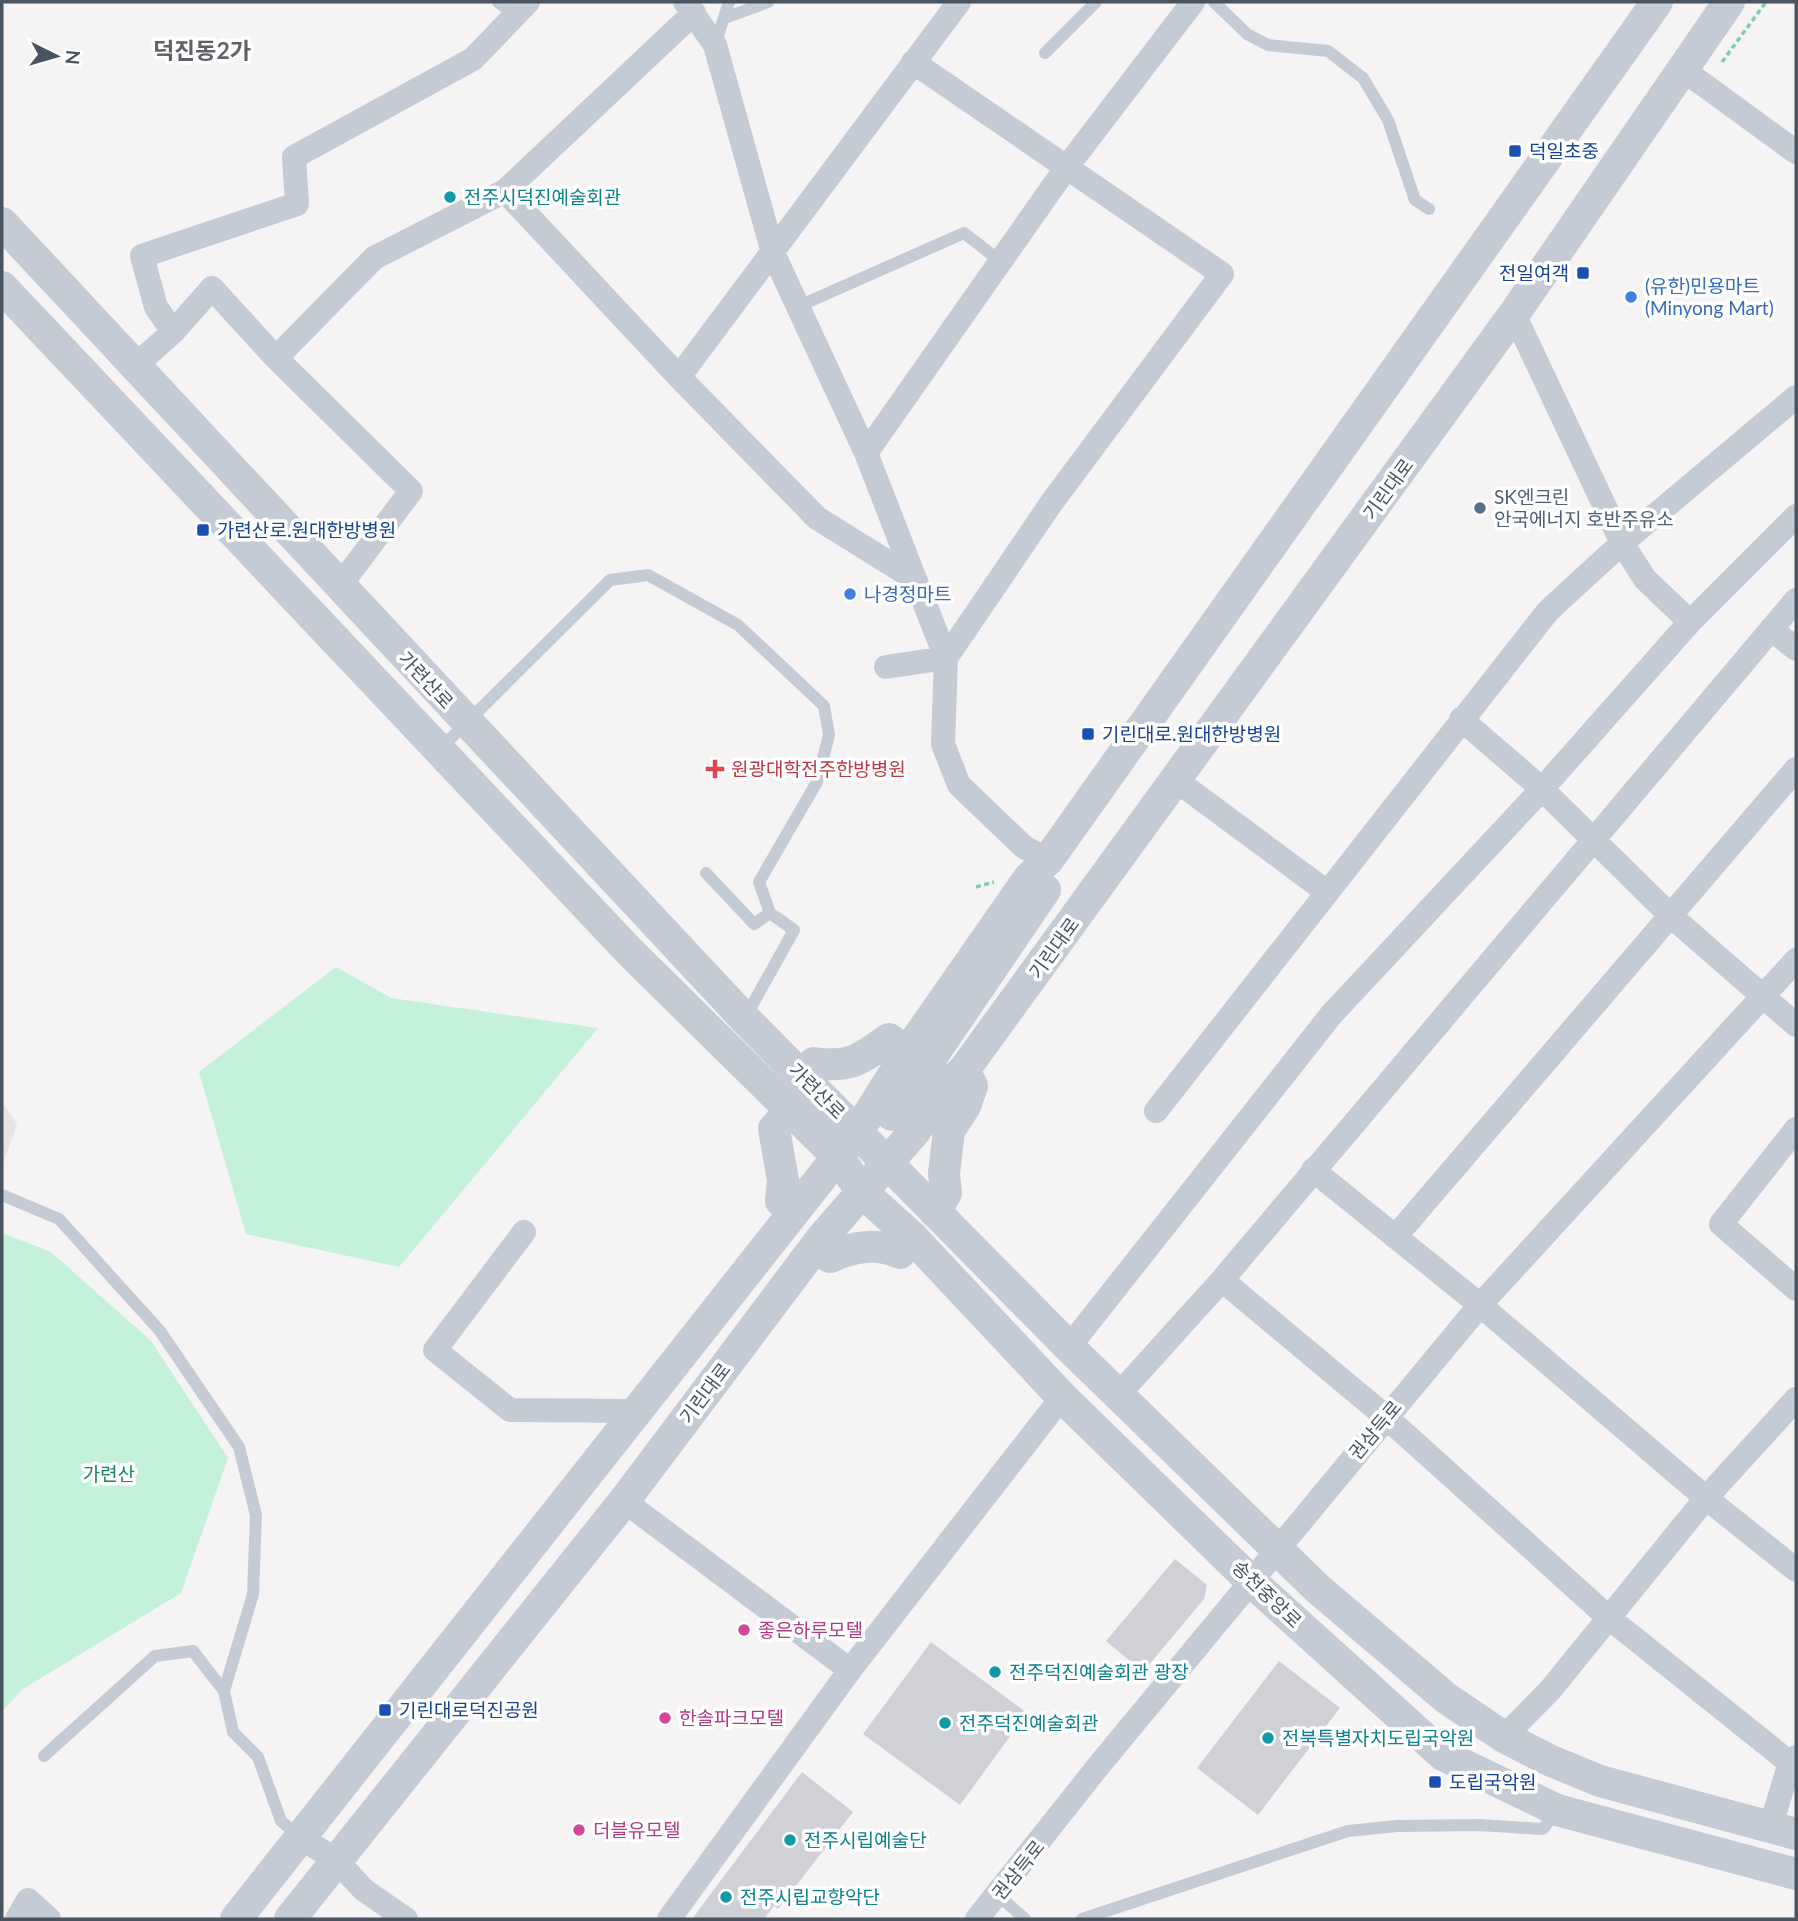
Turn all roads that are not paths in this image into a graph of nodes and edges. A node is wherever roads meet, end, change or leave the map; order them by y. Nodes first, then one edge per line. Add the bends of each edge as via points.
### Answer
1 (729, 2) edge
2 (768, 2) edge
3 (959, 2) edge
4 (1096, 2) edge
5 (1193, 2) edge
6 (1214, 2) edge
7 (1657, 2) edge
8 (1730, 2) edge
9 (514, 7) edge
10 (690, 8) edge
11 (724, 18) junction
12 (715, 45) junction
13 (1045, 54) dead end
14 (913, 62) junction
15 (1682, 69) junction
16 (1796, 152) edge
17 (1066, 168) junction
18 (505, 191) junction
19 (1429, 209) dead end
20 (2, 223) edge
21 (773, 253) junction
22 (1000, 261) junction
23 (2, 287) edge
24 (799, 306) junction
25 (1514, 314) junction
26 (173, 332) junction
27 (276, 358) junction
28 (136, 365) junction
29 (679, 377) junction
30 (1796, 398) edge
31 (866, 453) junction
32 (1796, 516) edge
33 (1622, 543) junction
34 (915, 579) junction
35 (339, 587) junction
36 (1796, 600) edge
37 (1690, 622) junction
38 (1772, 629) junction
39 (1796, 649) edge
40 (946, 658) junction
41 (886, 667) dead end
42 (1461, 719) junction
43 (465, 722) junction
44 (438, 751) junction
45 (1796, 769) edge
46 (1177, 781) junction
47 (1542, 789) junction
48 (1592, 838) junction
49 (1048, 860) junction
50 (706, 873) dead end
51 (1327, 892) junction
52 (771, 914) junction
53 (1672, 917) junction
54 (1796, 960) edge
55 (1763, 999) junction
56 (745, 1019) junction
57 (1796, 1025) edge
58 (907, 1054) junction
59 (964, 1070) junction
60 (800, 1074) junction
61 (790, 1110) junction
62 (1156, 1111) dead end
63 (1796, 1129) edge
64 (865, 1161) junction
65 (1313, 1170) junction
66 (2, 1195) edge
67 (793, 1211) junction
68 (935, 1212) junction
69 (524, 1232) dead end
70 (912, 1237) junction
71 (1395, 1237) junction
72 (816, 1248) junction
73 (1222, 1280) junction
74 (1796, 1289) edge
75 (1480, 1305) junction
76 (1045, 1324) junction
77 (1069, 1347) junction
78 (1119, 1394) junction
79 (1062, 1397) junction
80 (1796, 1399) edge
81 (637, 1411) junction
82 (1386, 1417) junction
83 (1706, 1498) junction
84 (624, 1501) junction
85 (1277, 1548) junction
86 (1796, 1570) edge
87 (1252, 1582) junction
88 (1609, 1618) junction
89 (850, 1670) junction
90 (224, 1691) junction
91 (1504, 1737) junction
92 (44, 1756) dead end
93 (1793, 1760) edge
94 (1557, 1810) junction
95 (1783, 1831) edge
96 (302, 1838) junction
97 (336, 1860) junction
98 (1796, 1874) edge
99 (998, 1895) junction
100 (16, 1919) edge
101 (49, 1919) edge
102 (236, 1919) edge
103 (290, 1919) edge
104 (406, 1919) edge
105 (669, 1919) edge
106 (977, 1919) edge
107 (1025, 1919) edge
108 (1085, 1919) edge

1 - 11 lane
2 - 11 lane
3 - 14 street
4 - 13 lane
5 - 17 street
6 - 19 lane via 1257,40 1328,51 1363,78 1388,120 1415,200
7 - 49 street, 기린대로
8 - 15 street, 기린대로
9 - 26 street via 473,59 294,157 297,204 142,256 156,307
10 - 12 street
10 - 18 street
11 - 12 lane
12 - 21 street
14 - 17 street
14 - 21 street
15 - 16 street
15 - 25 street, 기린대로
17 - 22 street
17 - 40 street via 1222,274 1052,502
18 - 27 street via 374,258
18 - 29 street
20 - 28 street, 가련산로
21 - 24 street
21 - 29 street
22 - 24 lane via 964,233
22 - 31 street
23 - 44 street, 가련산로
24 - 31 street
25 - 33 street
25 - 46 street, 기린대로
26 - 27 street via 212,288
26 - 28 street
27 - 35 street via 411,491
28 - 35 street, 가련산로
29 - 34 street via 817,518
30 - 33 street
31 - 34 street
32 - 37 street
33 - 37 street via 1645,579
33 - 42 street via 1548,611
34 - 40 street
35 - 43 street, 가련산로
36 - 38 street
37 - 47 street
38 - 39 street
38 - 48 street
40 - 41 street
40 - 49 street via 943,744 959,785 1024,847
42 - 47 street
42 - 51 street
43 - 44 lane
43 - 52 lane via 610,580 648,575 738,625 824,706 829,735 817,782 759,882
43 - 56 street, 가련산로
44 - 61 street, 가련산로 via 630,952
45 - 53 street
46 - 51 street
46 - 59 street, 기린대로
47 - 48 street
47 - 77 street via 1331,1015
48 - 53 street
48 - 65 street
49 - 58 street, 기린대로 via 1029,878
49 - 64 street via 1045,893
50 - 52 lane via 754,924
51 - 62 street
52 - 56 lane via 794,930
53 - 55 street
53 - 71 street
54 - 55 street, 권삼득로
55 - 57 street
55 - 75 street, 권삼득로
56 - 60 street, 가련산로
58 - 60 street via 888,1039 861,1059 840,1067 814,1063
58 - 64 street, 기린대로
59 - 64 street, 기린대로 via 948,1084 915,1131
59 - 68 street via 972,1086 949,1131 943,1173 946,1193
60 - 64 street, 가련산로
61 - 64 street, 가련산로
61 - 67 street via 774,1129 783,1180 781,1201
63 - 74 street via 1721,1224
64 - 67 street, 기린대로
64 - 68 street, 송천중앙로
64 - 70 street, 송천중앙로
64 - 72 street, 기린대로
64 - 76 street via 1027,1321
65 - 71 street
65 - 73 street
66 - 90 lane via 59,1219 160,1331 239,1447 256,1515 253,1594
67 - 81 street, 기린대로
68 - 76 street, 송천중앙로
69 - 81 street via 435,1350 510,1410
70 - 72 street via 900,1254 872,1246 850,1248 830,1257
70 - 79 street, 송천중앙로
71 - 75 street
72 - 84 street, 기린대로
73 - 78 street
73 - 82 street
75 - 82 street, 권삼득로
75 - 83 street
76 - 77 street, 송천중앙로
77 - 78 street, 송천중앙로
78 - 85 street, 송천중앙로
79 - 87 street, 송천중앙로
79 - 89 street
80 - 83 street
81 - 96 street, 기린대로
82 - 85 street, 권삼득로
82 - 88 street
83 - 86 street
83 - 88 street
84 - 89 street
84 - 97 street, 기린대로
85 - 87 street, 권삼득로
85 - 91 street, 송천중앙로 via 1446,1698
87 - 94 street, 송천중앙로 via 1443,1755
87 - 99 street, 권삼득로
88 - 91 street
88 - 93 street
89 - 105 street
90 - 92 lane via 193,1651 155,1656
90 - 96 lane via 233,1732 258,1757 281,1821
91 - 95 street, 송천중앙로 via 1600,1781
93 - 95 street
94 - 98 street, 송천중앙로
94 - 108 lane via 1543,1829 1424,1825 1348,1831
96 - 97 street
96 - 102 street, 기린대로
97 - 103 street, 기린대로
97 - 104 street via 364,1890
99 - 106 street, 권삼득로
99 - 107 lane
100 - 101 street via 29,1900

